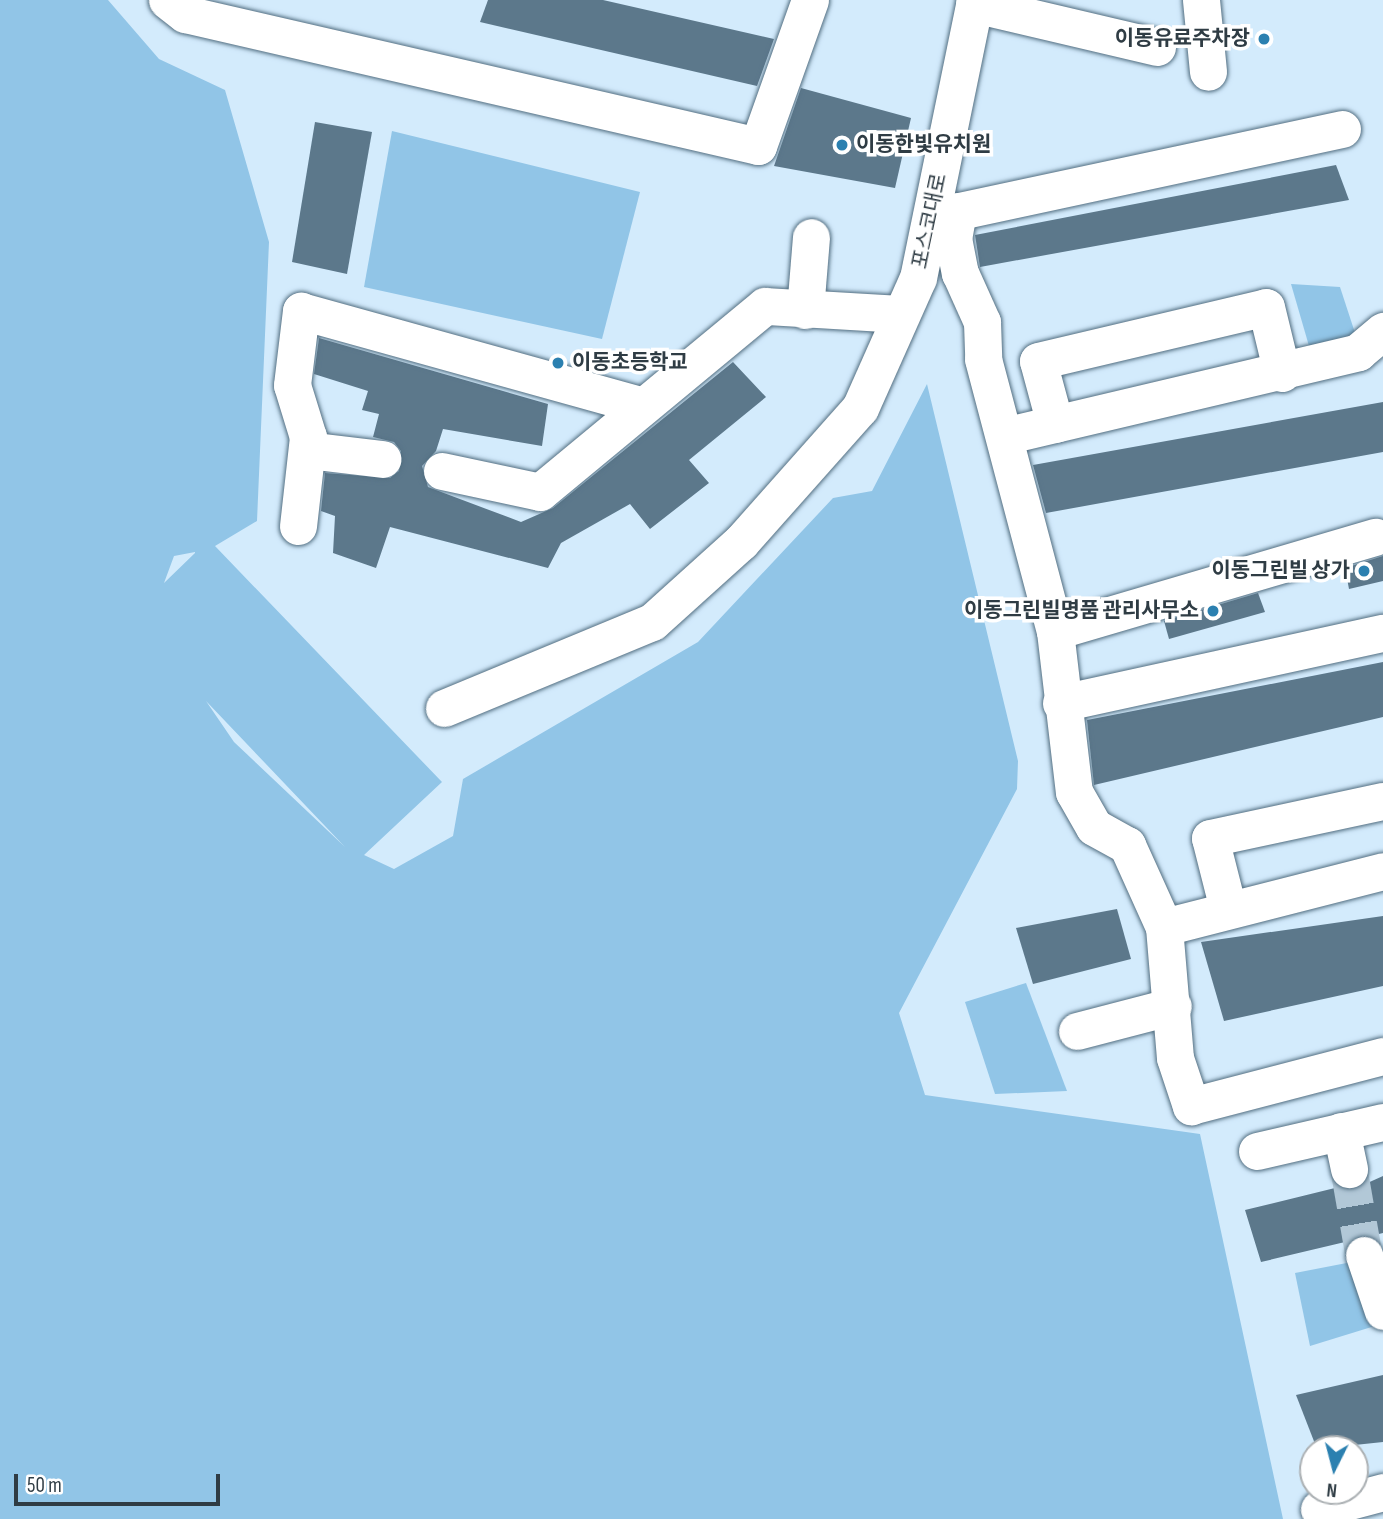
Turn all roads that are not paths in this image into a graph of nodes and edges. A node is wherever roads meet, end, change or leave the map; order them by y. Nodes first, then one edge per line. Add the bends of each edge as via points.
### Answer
1 (167, 0) edge
2 (810, 0) edge
3 (1201, 0) edge
4 (975, 2) edge
5 (1157, 47) dead end
6 (1208, 72) dead end
7 (1342, 129) dead end
8 (811, 237) dead end
9 (805, 310) junction
10 (899, 314) junction
11 (1381, 316) edge
12 (1282, 373) junction
13 (640, 405) junction
14 (1055, 424) junction
15 (1008, 435) junction
16 (307, 450) junction
17 (383, 458) dead end
18 (442, 471) dead end
19 (298, 526) dead end
20 (1375, 537) dead end
21 (1055, 631) junction
22 (1383, 633) edge
23 (1061, 703) junction
24 (444, 708) dead end
25 (1383, 802) edge
26 (1383, 871) edge
27 (1228, 909) junction
28 (1164, 927) junction
29 (1173, 1006) junction
30 (1077, 1031) dead end
31 (1383, 1056) edge
32 (1383, 1122) edge
33 (1341, 1131) junction
34 (1257, 1151) dead end
35 (1349, 1169) tunnel mouth
36 (1373, 1268) tunnel mouth
37 (1383, 1311) edge
38 (1383, 1492) edge
39 (1319, 1508) dead end

1 - 2 street via 185,14 758,146
3 - 6 street
4 - 5 street
4 - 10 street, 포스코대로 via 918,278
7 - 15 street via 958,211 953,238 960,273 982,322 983,359
8 - 9 street
9 - 10 street
9 - 13 street via 765,306
10 - 24 street, 포스코대로 via 860,408 741,542 652,622
11 - 12 street via 1358,352
12 - 14 street
12 - 14 street via 1266,307 1038,361
13 - 16 street via 301,311 292,385
13 - 18 street via 540,492
14 - 15 street
15 - 21 street
16 - 17 street
16 - 19 street
20 - 21 street
21 - 23 street
22 - 23 street
23 - 28 street via 1074,792 1094,827 1128,845
25 - 27 street via 1210,838
26 - 27 street
27 - 28 street
28 - 29 street
29 - 30 street
29 - 31 street via 1175,1058 1191,1106
32 - 33 street
33 - 34 street
33 - 35 street
36 - 37 street
38 - 39 street

